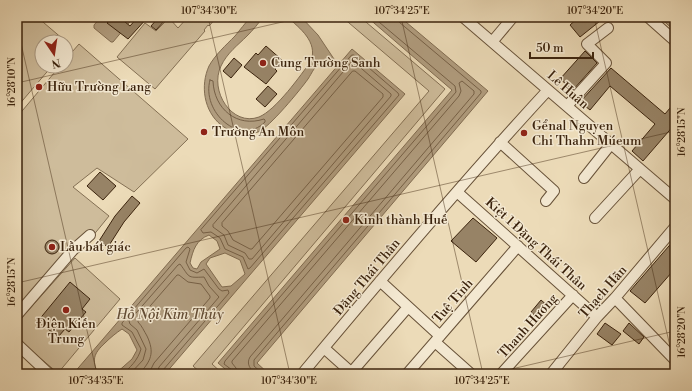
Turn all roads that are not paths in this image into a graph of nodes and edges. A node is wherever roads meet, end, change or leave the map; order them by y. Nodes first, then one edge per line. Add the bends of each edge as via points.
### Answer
1 (463, 17) edge
2 (513, 17) edge
3 (648, 17) edge
4 (608, 28) dead end
5 (675, 41) edge
6 (492, 42) junction
7 (548, 90) junction
8 (567, 106) junction
9 (500, 142) junction
10 (610, 144) junction
11 (640, 169) junction
12 (584, 178) dead end
13 (457, 192) junction
14 (675, 198) edge
15 (546, 201) dead end
16 (595, 218) dead end
17 (675, 227) edge
18 (90, 235) dead end
19 (518, 246) junction
20 (380, 281) junction
21 (573, 295) junction
22 (615, 298) junction
23 (408, 307) junction
24 (17, 316) edge
25 (597, 317) junction
26 (437, 339) junction
27 (17, 344) edge
28 (324, 348) junction
29 (675, 360) edge
30 (49, 374) edge
31 (302, 374) edge
32 (351, 374) edge
33 (407, 374) edge
34 (471, 374) edge
35 (502, 374) edge
36 (551, 374) edge

1 - 6 street, Lê Huân
2 - 6 street
3 - 5 street
4 - 8 street via 587,44 606,63
6 - 7 street, Lê Huân
7 - 8 street, Lê Huân
7 - 9 street, Đặng Thái Thân
8 - 10 street, Lê Huân
9 - 13 street, Đặng Thái Thân
9 - 15 street via 554,190
10 - 11 street, Lê Huân
10 - 12 street
11 - 14 street, Lê Huân
11 - 16 street
13 - 19 street, Kiệt 1 Đặng Thái Thân
13 - 20 street, Đặng Thái Thân
17 - 22 street, Thạch Hãn
18 - 24 street via 73,250
19 - 21 street, Kiệt 1 Đặng Thái Thân
19 - 26 street, Tuệ Tĩnh
20 - 23 street
20 - 28 street, Đặng Thái Thân
21 - 25 street, Kiệt 1 Đặng Thái Thân
21 - 35 street, Thanh Hương
22 - 25 street, Thạch Hãn
22 - 29 street
23 - 26 street
23 - 32 street
25 - 36 street, Thạch Hãn
26 - 33 street, Tuệ Tĩnh
26 - 34 street
27 - 30 street
28 - 31 street, Đặng Thái Thân
28 - 32 street

